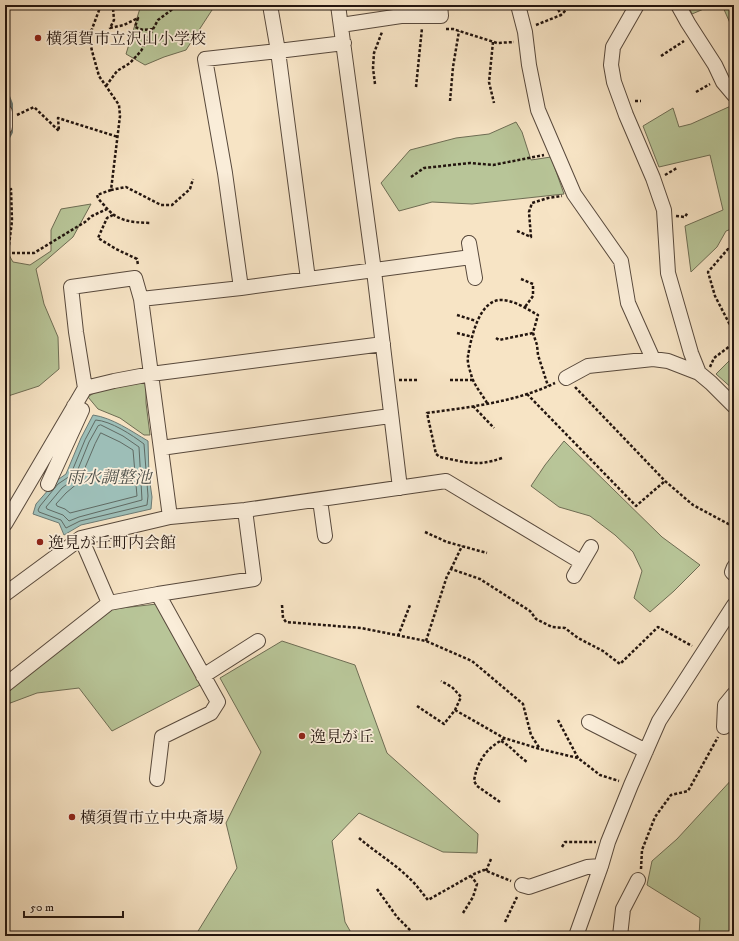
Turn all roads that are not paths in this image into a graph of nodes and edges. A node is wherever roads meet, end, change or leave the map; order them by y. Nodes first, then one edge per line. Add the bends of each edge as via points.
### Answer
1 (270, 5) edge
2 (338, 5) edge
3 (440, 5) edge
4 (518, 5) edge
5 (637, 5) edge
6 (678, 5) edge
7 (341, 25) junction
8 (344, 43) junction
9 (278, 51) junction
10 (734, 95) edge
11 (11, 113) edge
12 (5, 128) edge
13 (374, 270) junction
14 (475, 278) dead end
15 (308, 279) junction
16 (241, 288) junction
17 (141, 299) junction
18 (383, 344) junction
19 (653, 359) junction
20 (151, 374) junction
21 (702, 376) junction
22 (566, 378) road end
23 (85, 388) junction
24 (74, 406) junction
25 (734, 406) edge
26 (390, 416) junction
27 (161, 448) junction
28 (48, 484) dead end
29 (400, 488) junction
30 (320, 500) junction
31 (245, 510) junction
32 (170, 517) junction
33 (5, 524) edge
34 (325, 536) dead end
35 (81, 538) junction
36 (591, 547) dead end
37 (581, 562) junction
38 (734, 567) edge
39 (734, 574) edge
40 (574, 576) dead end
41 (5, 594) edge
42 (158, 594) junction
43 (109, 603) junction
44 (734, 605) edge
45 (258, 641) dead end
46 (203, 676) junction
47 (5, 686) edge
48 (734, 694) edge
49 (589, 722) dead end
50 (724, 727) road end
51 (646, 751) junction
52 (157, 779) dead end
53 (602, 866) junction
54 (638, 880) road end
55 (522, 885) road end
56 (576, 936) edge
57 (620, 936) edge

1 - 9 street
2 - 7 street
3 - 7 street via 441,16 401,16
4 - 19 street via 538,110 574,194 621,261 628,303
5 - 21 street via 613,48 610,65 626,115 664,210 668,273 683,329
6 - 10 street via 723,82
7 - 8 street
8 - 9 street
8 - 13 street
9 - 15 street
9 - 16 street via 205,59 225,173
11 - 12 street
13 - 14 street via 470,250
13 - 15 street
13 - 18 street
15 - 16 street
16 - 17 street
17 - 20 street
17 - 23 street via 135,278 71,287
18 - 20 street
18 - 26 street
19 - 21 street via 668,361
19 - 22 street via 588,366
20 - 23 street
20 - 27 street
21 - 25 street
23 - 24 street
24 - 28 street via 82,410
24 - 33 street
26 - 27 street
26 - 29 street
27 - 32 street
29 - 30 street
29 - 37 street via 446,481
30 - 31 street
30 - 34 street
31 - 32 street
31 - 42 street via 254,579
32 - 35 street
35 - 41 street
35 - 43 street
36 - 37 street
37 - 40 street
38 - 39 street
42 - 43 street
42 - 46 street
43 - 47 street
44 - 51 street via 659,721
45 - 46 street
46 - 52 street via 218,702 211,713 162,736
48 - 50 street via 725,705
49 - 51 street
51 - 53 street via 608,842
53 - 55 street via 587,867 529,887
53 - 56 street
54 - 57 street via 624,909

